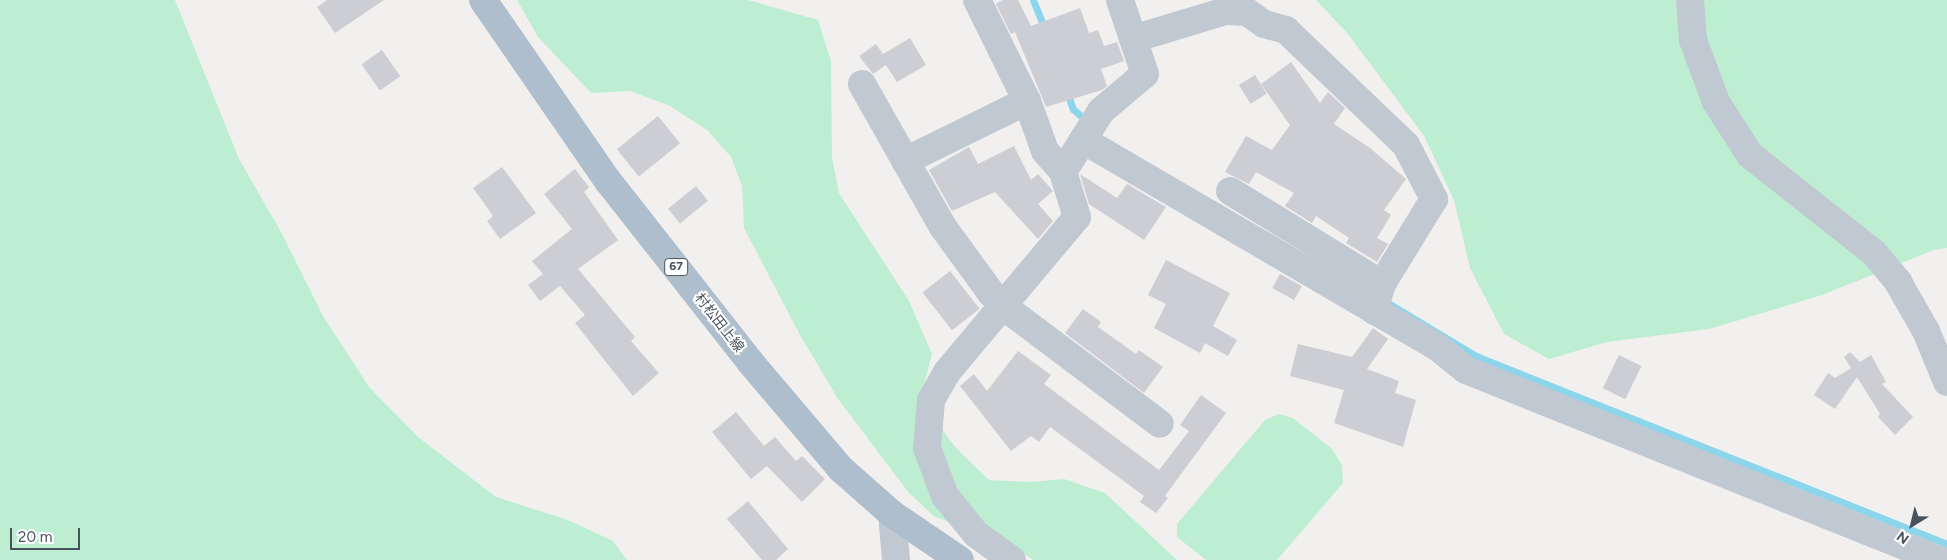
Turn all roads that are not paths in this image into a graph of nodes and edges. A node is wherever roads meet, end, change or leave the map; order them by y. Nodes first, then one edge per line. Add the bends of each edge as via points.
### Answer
1 (484, 0) edge
2 (977, 0) edge
3 (1120, 0) edge
4 (1690, 0) edge
5 (1133, 39) junction
6 (862, 84) dead end
7 (1027, 101) junction
8 (1082, 140) junction
9 (906, 161) junction
10 (1063, 172) junction
11 (1230, 190) dead end
12 (1382, 284) junction
13 (1003, 306) junction
14 (1374, 311) junction
15 (1947, 382) edge
16 (1160, 424) dead end
17 (892, 514) junction
18 (896, 560) edge
19 (960, 560) edge
20 (1012, 560) edge
21 (1940, 560) edge

1 - 17 main road, 村松田上線 / 67 via 608,181 751,363 841,469
2 - 7 street
3 - 5 street
4 - 15 street via 1693,40 1716,102 1750,154 1874,253 1903,290 1926,331
5 - 8 street via 1145,74 1101,111
5 - 12 street via 1226,11 1247,12 1264,24 1286,30 1406,145 1434,199
6 - 9 street
7 - 9 street
7 - 10 street via 1045,151
8 - 10 street
8 - 14 street
9 - 13 street via 942,227
10 - 13 street via 1077,217
11 - 12 street
12 - 14 street
13 - 16 street
13 - 20 street via 947,372 931,400 926,448 944,496 976,534
14 - 21 street via 1440,349 1466,370
17 - 18 street
17 - 19 main road, 村松田上線 / 67

